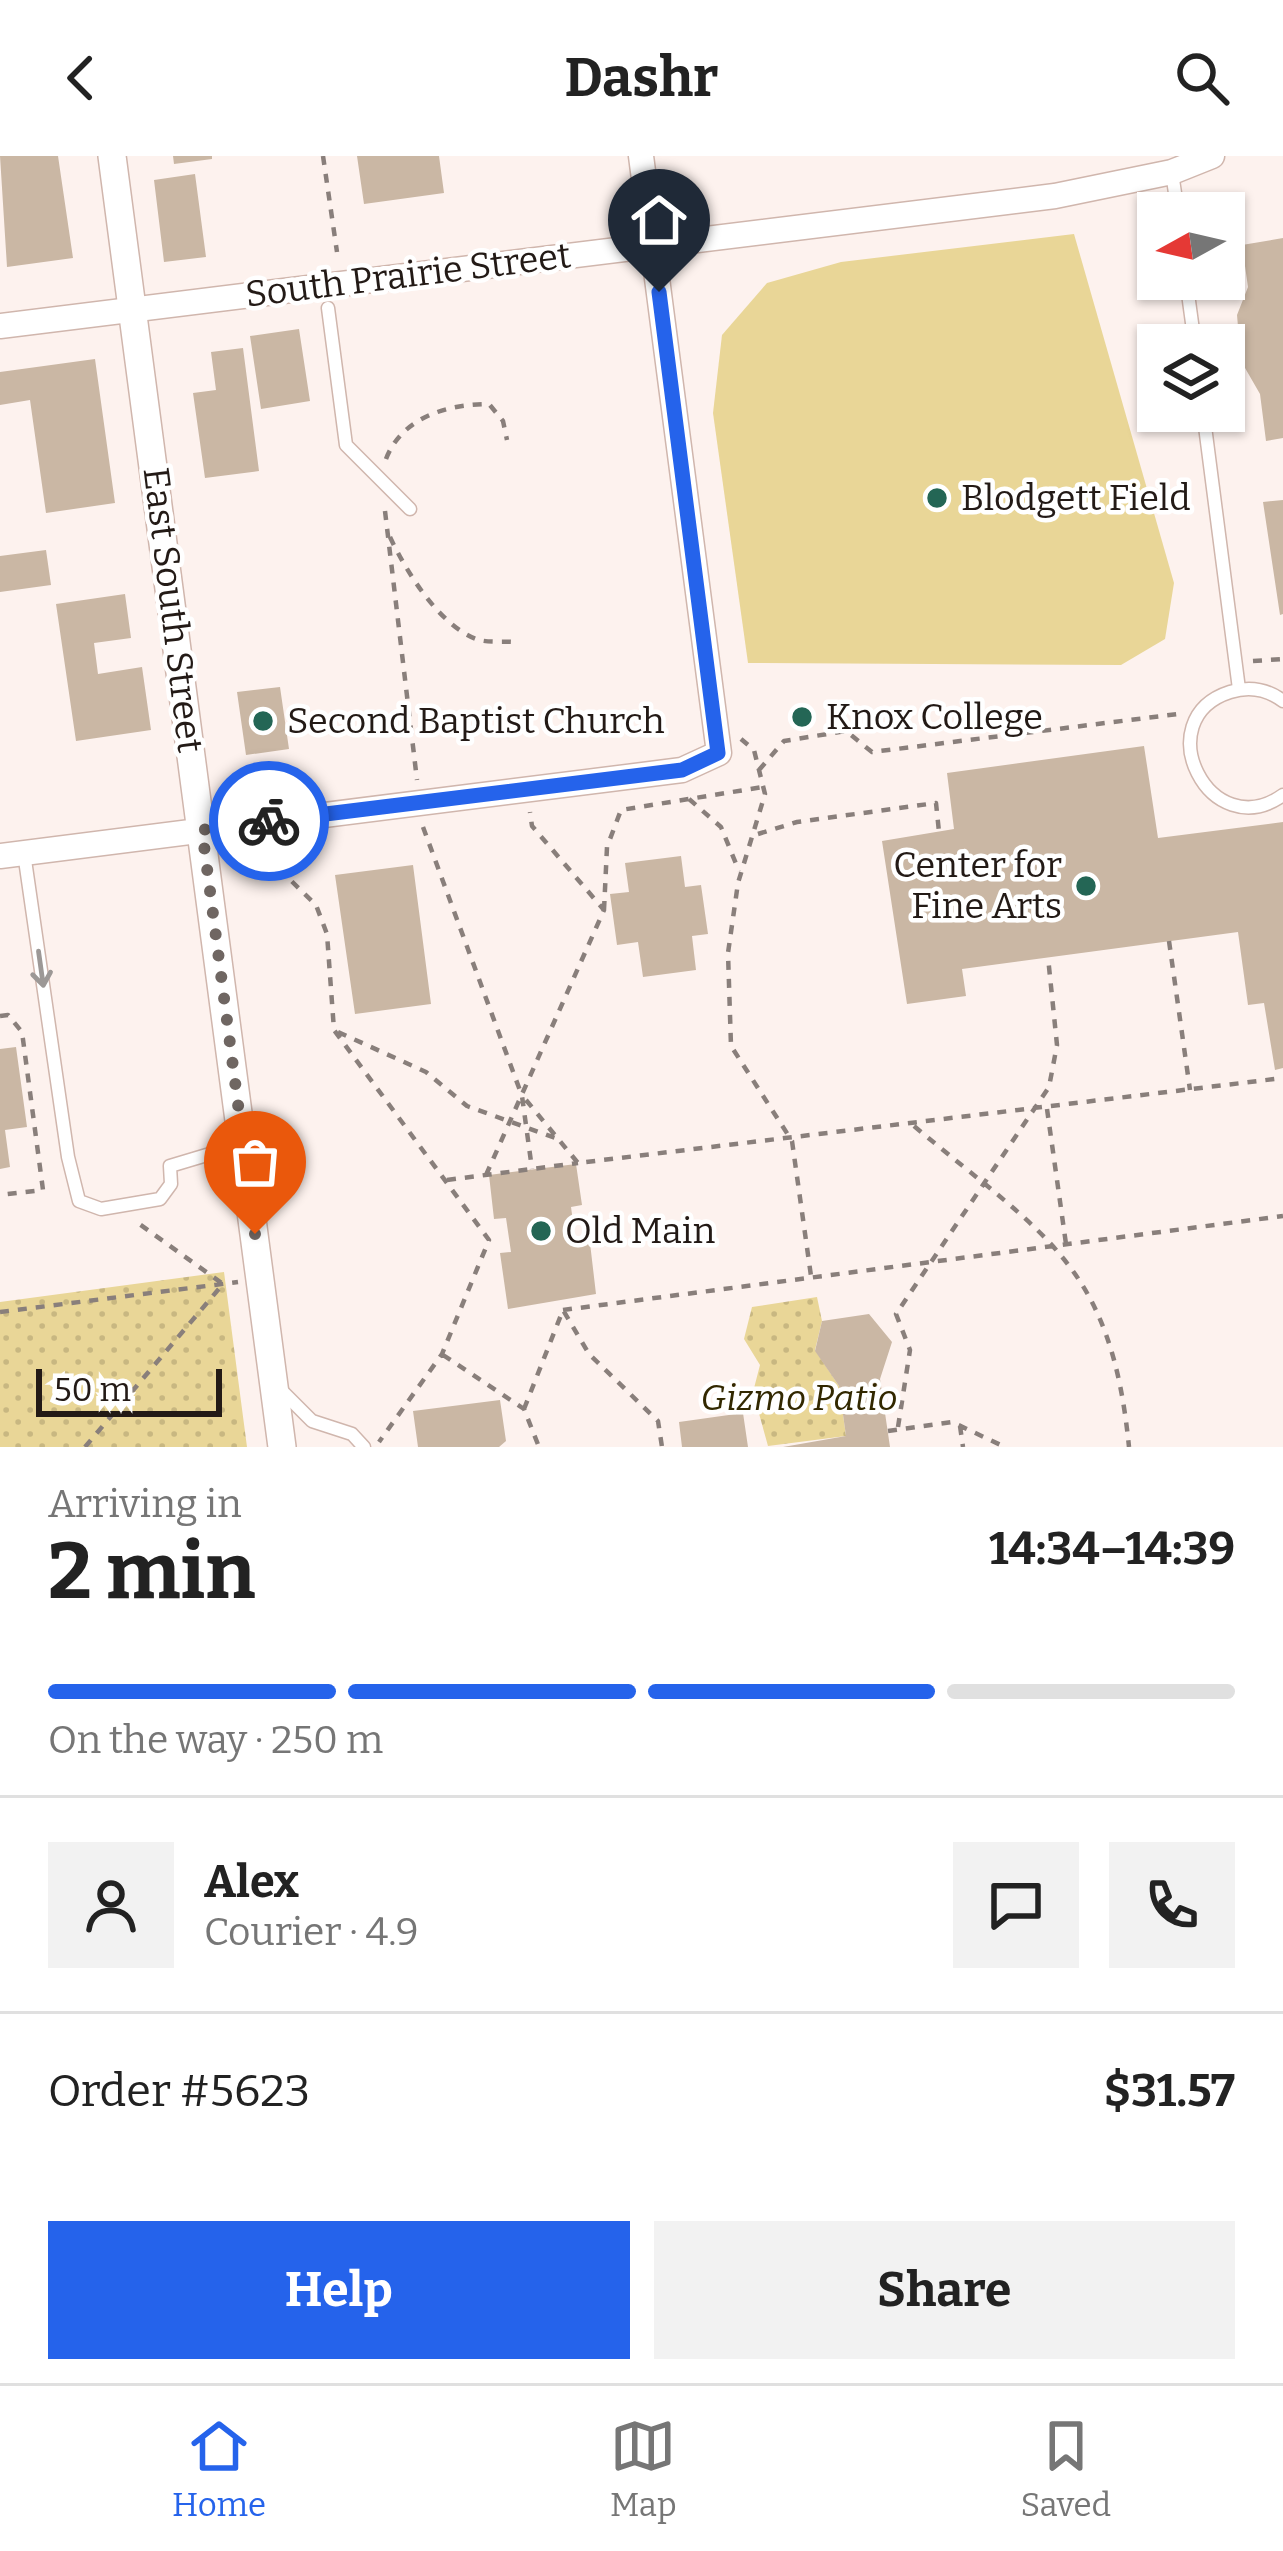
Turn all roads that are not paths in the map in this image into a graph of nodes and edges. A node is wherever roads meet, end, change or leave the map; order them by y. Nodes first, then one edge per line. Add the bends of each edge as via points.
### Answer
1 (112, 156) edge
2 (641, 156) edge
3 (1212, 156) edge
4 (1170, 164) edge
5 (653, 244) junction
6 (328, 308) dead end
7 (134, 309) junction
8 (0, 326) edge
9 (1206, 432) edge
10 (410, 509) dead end
11 (1240, 689) junction
12 (1283, 701) edge
13 (1283, 795) edge
14 (202, 830) junction
15 (12, 855) edge
16 (243, 1145) junction
17 (274, 1383) junction
18 (282, 1447) edge
19 (364, 1447) edge

1 - 7 street, East South Street
2 - 5 street
3 - 4 street, South Prairie Street
4 - 5 street, South Prairie Street via 1055,196
5 - 7 street, South Prairie Street
5 - 14 street via 718,753 682,770
6 - 10 lane via 346,446
7 - 8 street, South Prairie Street
7 - 14 street, East South Street
9 - 11 lane
11 - 12 lane
11 - 13 lane via 1204,708 1188,745 1191,765 1200,784 1233,806 1254,808
14 - 15 street
14 - 16 street, East South Street
15 -> 16 lane via 76,1195 88,1207 125,1211 160,1199 170,1166
16 - 17 street, East South Street
17 - 18 street, East South Street
17 - 19 lane via 312,1421 352,1434

